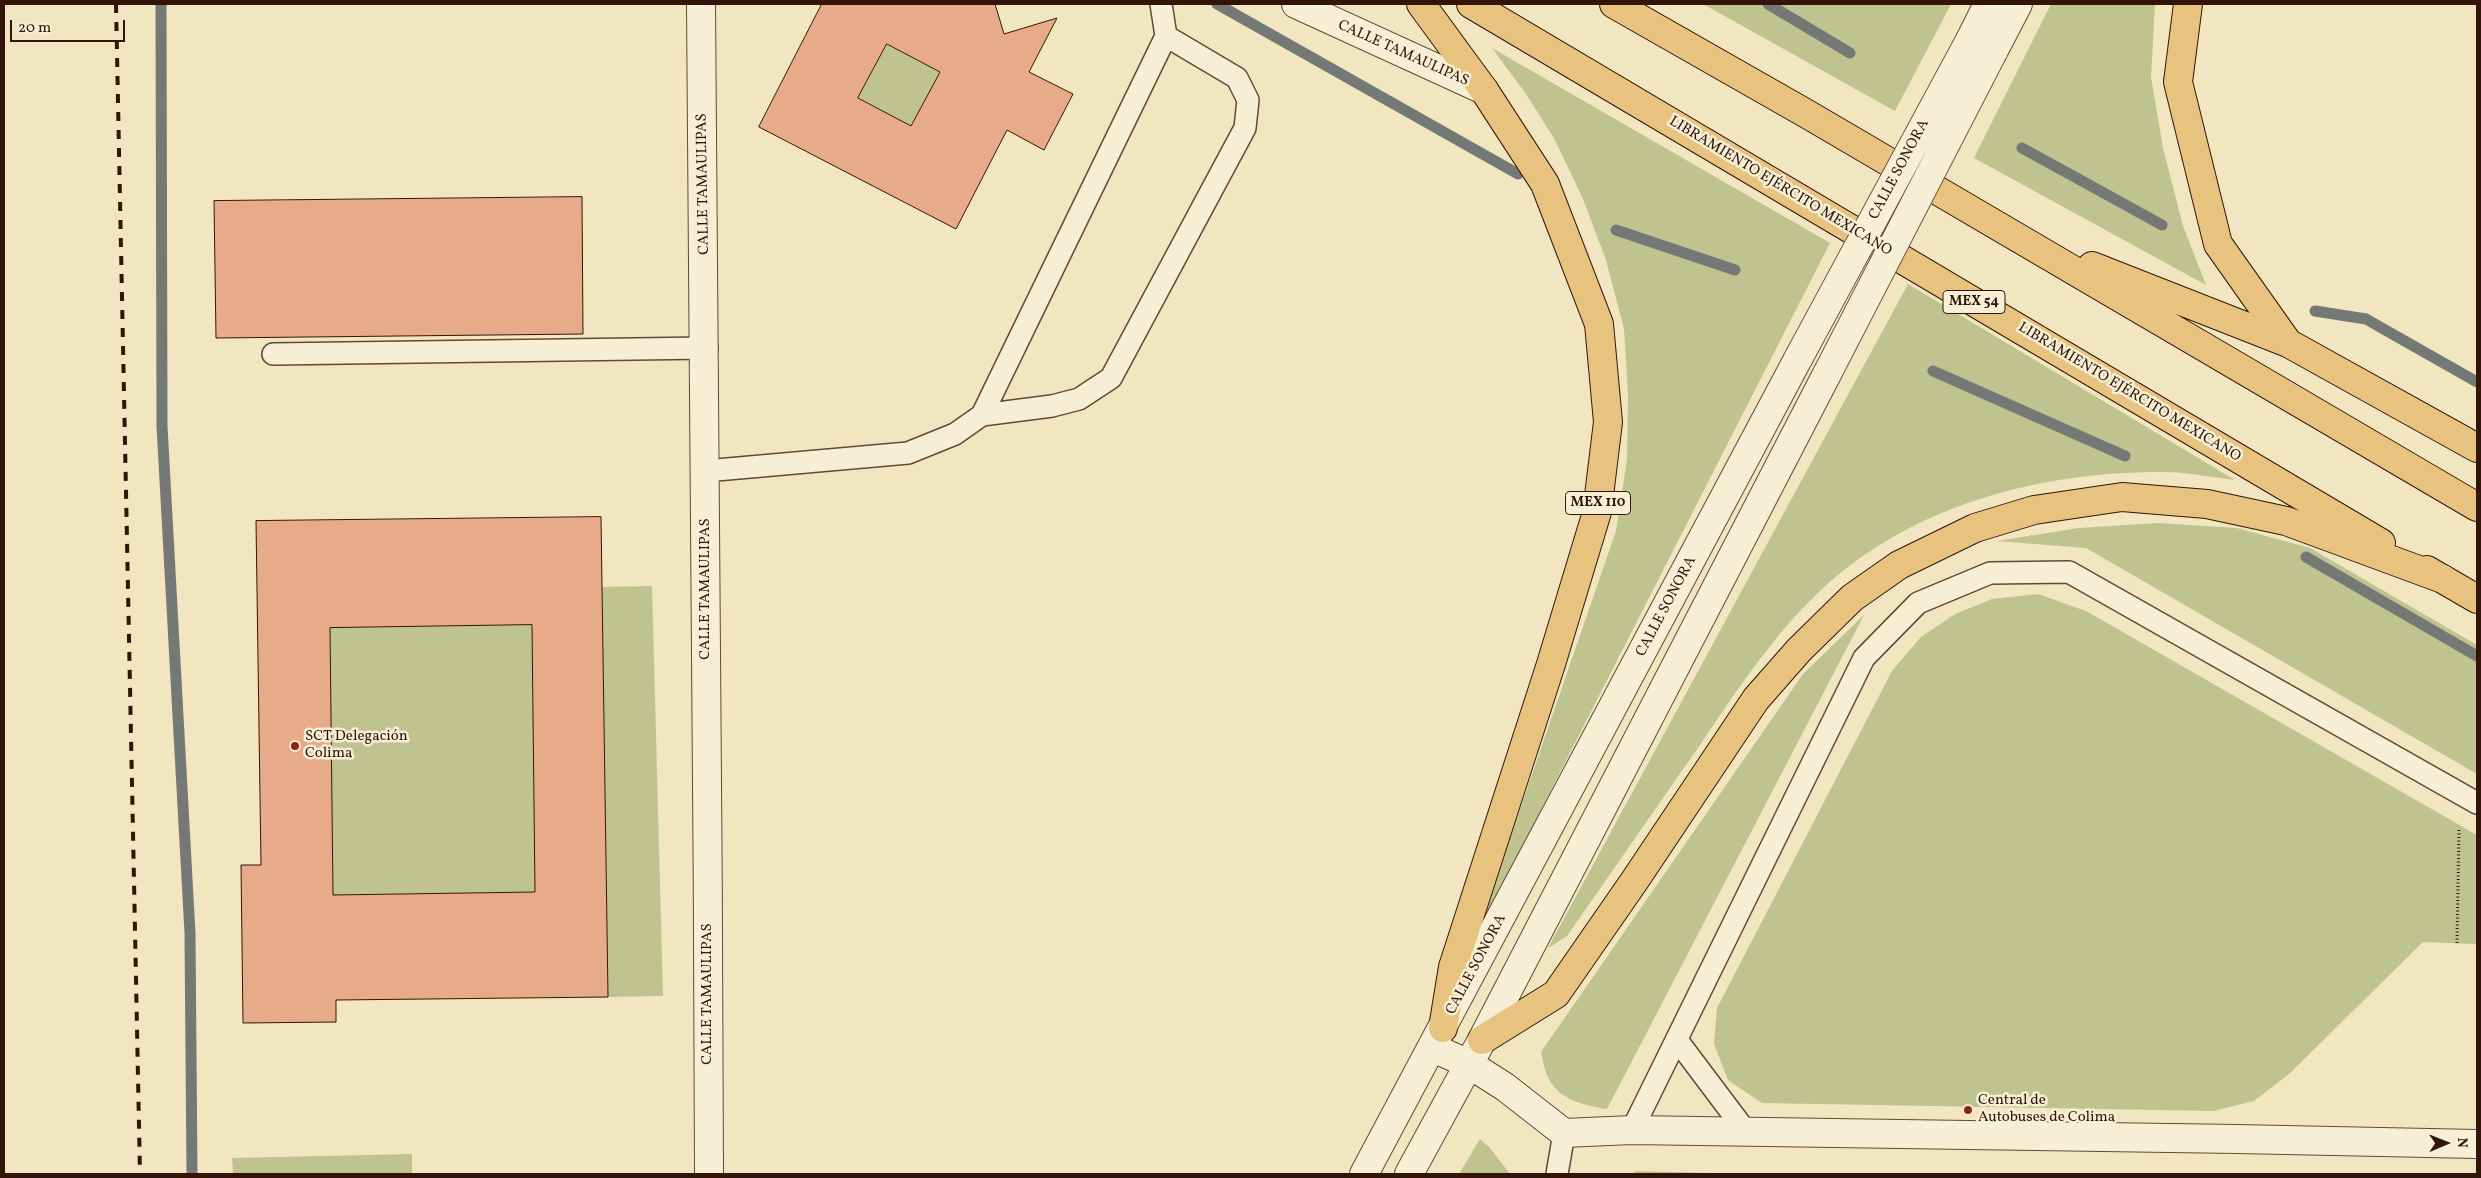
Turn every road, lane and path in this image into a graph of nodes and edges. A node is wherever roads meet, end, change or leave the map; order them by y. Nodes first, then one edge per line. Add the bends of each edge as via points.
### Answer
1 (701, 4) edge
2 (1161, 4) edge
3 (1296, 4) edge
4 (1421, 4) edge
5 (1470, 4) edge
6 (1614, 4) edge
7 (1988, 4) edge
8 (2018, 4) edge
9 (2188, 4) edge
10 (1166, 36) junction
11 (1981, 46) junction
12 (1484, 90) junction
13 (2014, 235) junction
14 (2288, 342) junction
15 (707, 348) junction
16 (273, 354) dead end
17 (982, 415) junction
18 (2477, 448) edge
19 (705, 471) junction
20 (2477, 507) edge
21 (2442, 579) junction
22 (2477, 599) edge
23 (2477, 803) edge
24 (2459, 824) dead end
25 (2456, 943) dead end
26 (1438, 1038) junction
27 (1482, 1040) junction
28 (1677, 1040) junction
29 (1469, 1064) junction
30 (1632, 1130) junction
31 (1564, 1133) junction
32 (1747, 1133) junction
33 (2477, 1144) edge
34 (709, 1174) edge
35 (1364, 1174) edge
36 (1409, 1174) edge
37 (1557, 1174) edge

1 - 15 street, CALLE TAMAULIPAS
2 - 10 lane
3 - 12 street, CALLE TAMAULIPAS
4 - 12 highway, MEX 110
5 - 21 highway, LIBRAMIENTO EJÉRCITO MEXICANO / MEX 54
6 - 13 highway
7 - 11 street
8 - 11 street
9 - 14 highway via 2178,82 2218,244
10 - 17 lane
10 - 17 lane via 1236,78 1248,100 1245,128 1111,378 1079,399 1052,406
11 - 26 street, CALLE SONORA, bridge via 1800,357
11 - 27 street, CALLE SONORA, bridge via 1828,372
12 - 26 highway, MEX 110 via 1545,184 1599,324 1608,422 1597,512 1453,967
13 - 14 highway
13 - 20 highway
14 - 18 highway
15 - 16 lane
15 - 19 street, CALLE TAMAULIPAS
17 - 19 lane via 955,434 908,453
19 - 34 street, CALLE TAMAULIPAS
21 - 22 highway, LIBRAMIENTO EJÉRCITO MEXICANO / MEX 54
21 - 27 highway via 2286,521 2207,504 2122,497 2034,510 1975,528 1899,565 1852,598 1800,650 1756,699 1556,994
23 - 28 lane via 2069,572 1990,573 1918,603 1864,658
24 - 25 path
26 - 29 street
26 - 35 street, CALLE SONORA
27 - 29 street, CALLE SONORA
28 - 30 lane
28 - 32 lane
29 - 31 street via 1505,1087
29 - 36 street, CALLE SONORA
30 - 31 street
30 - 32 street
31 - 37 lane
32 - 33 street

